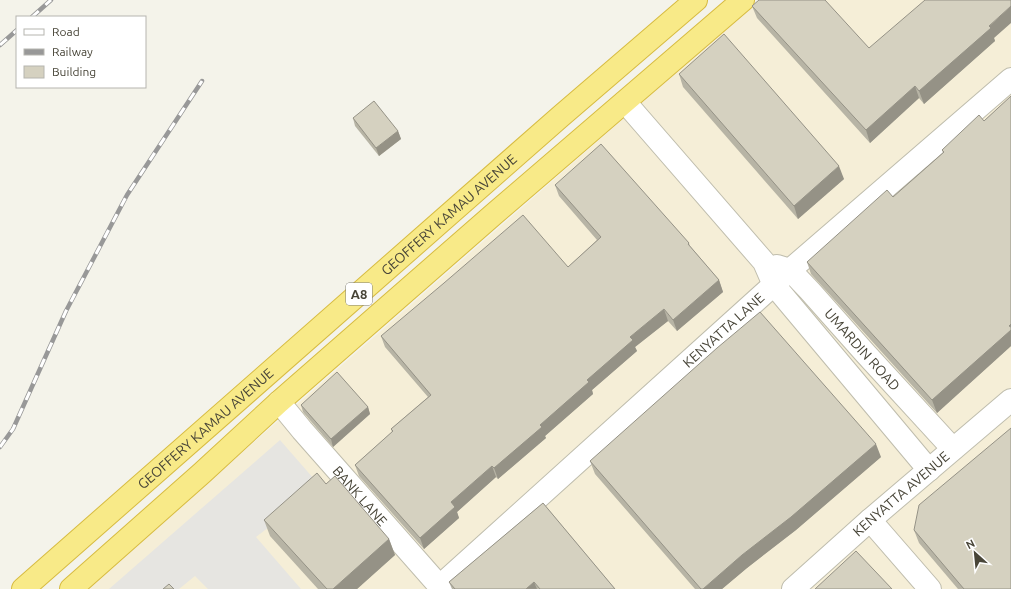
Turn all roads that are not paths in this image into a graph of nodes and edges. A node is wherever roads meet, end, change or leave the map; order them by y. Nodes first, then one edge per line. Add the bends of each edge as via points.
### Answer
1 (696, 0) edge
2 (743, 0) edge
3 (1011, 79) edge
4 (625, 102) junction
5 (764, 262) junction
6 (790, 270) junction
7 (774, 285) junction
8 (1011, 400) edge
9 (279, 402) junction
10 (953, 449) junction
11 (929, 470) junction
12 (870, 520) junction
13 (441, 588) edge
14 (23, 589) edge
15 (71, 589) edge
16 (793, 589) edge
17 (930, 589) edge

1 - 14 highway, GEOFFERY KAMAU AVENUE / A8
2 - 4 highway, GEOFFERY KAMAU AVENUE / A8
3 - 6 street, KENYATTA LANE
4 - 5 street, UMARDIN ROAD
4 - 9 highway, GEOFFERY KAMAU AVENUE / A8
5 - 6 street, UMARDIN ROAD
5 - 7 street, UMARDIN ROAD
6 - 7 street, KENYATTA LANE
6 - 10 street, UMARDIN ROAD
7 - 11 street, UMARDIN ROAD
7 - 13 street, KENYATTA LANE
8 - 10 street, KENYATTA AVENUE
9 - 13 street, BANK LANE
9 - 15 highway, GEOFFERY KAMAU AVENUE / A8
10 - 11 street, KENYATTA AVENUE
11 - 12 street, KENYATTA AVENUE
12 - 16 street, KENYATTA AVENUE
12 - 17 street

